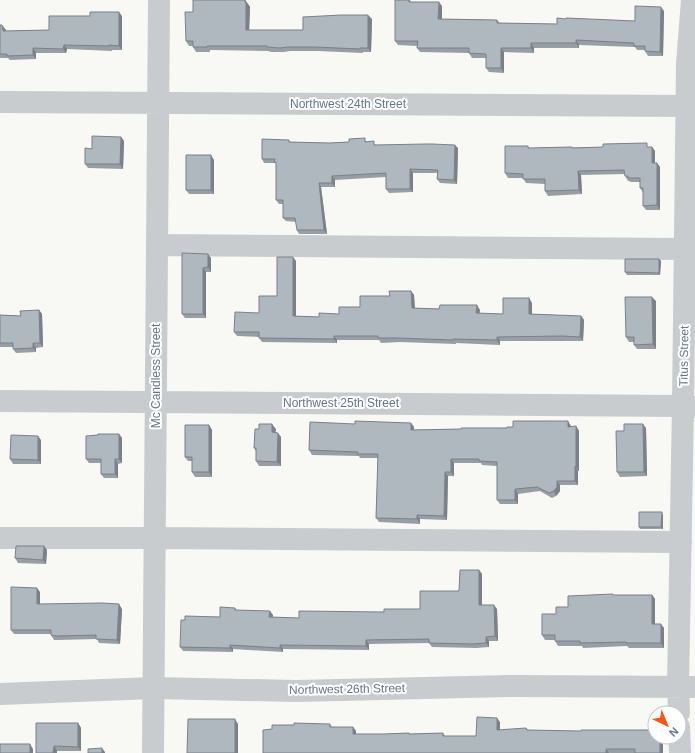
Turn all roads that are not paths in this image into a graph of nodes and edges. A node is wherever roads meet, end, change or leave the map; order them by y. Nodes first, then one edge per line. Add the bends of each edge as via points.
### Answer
1 (159, 0) edge
2 (692, 0) edge
3 (0, 102) edge
4 (158, 103) junction
5 (691, 106) edge
6 (157, 245) junction
7 (685, 249) junction
8 (0, 401) edge
9 (156, 402) junction
10 (691, 405) edge
11 (0, 538) edge
12 (155, 538) junction
13 (681, 542) junction
14 (687, 687) edge
15 (154, 688) junction
16 (0, 694) edge
17 (681, 705) edge
18 (153, 753) edge

1 - 4 street, Mc Candless Street
2 - 5 street, Titus Street via 687,64
3 - 4 street, Northwest 24th Street
4 - 5 street, Northwest 24th Street
4 - 6 street, Mc Candless Street
5 - 7 street, Titus Street
6 - 7 street
6 - 9 street, Mc Candless Street
7 - 10 street, Titus Street
8 - 9 street, Northwest 25th Street
9 - 10 street, Northwest 25th Street
9 - 12 street, Mc Candless Street
10 - 13 street, Titus Street
11 - 12 street
12 - 13 street
12 - 15 street, Mc Candless Street
13 - 14 street, Titus Street
14 - 15 street, Northwest 26th Street via 512,686 296,691
14 - 17 street, Titus Street
15 - 16 street, Northwest 26th Street
15 - 18 street, Mc Candless Street

